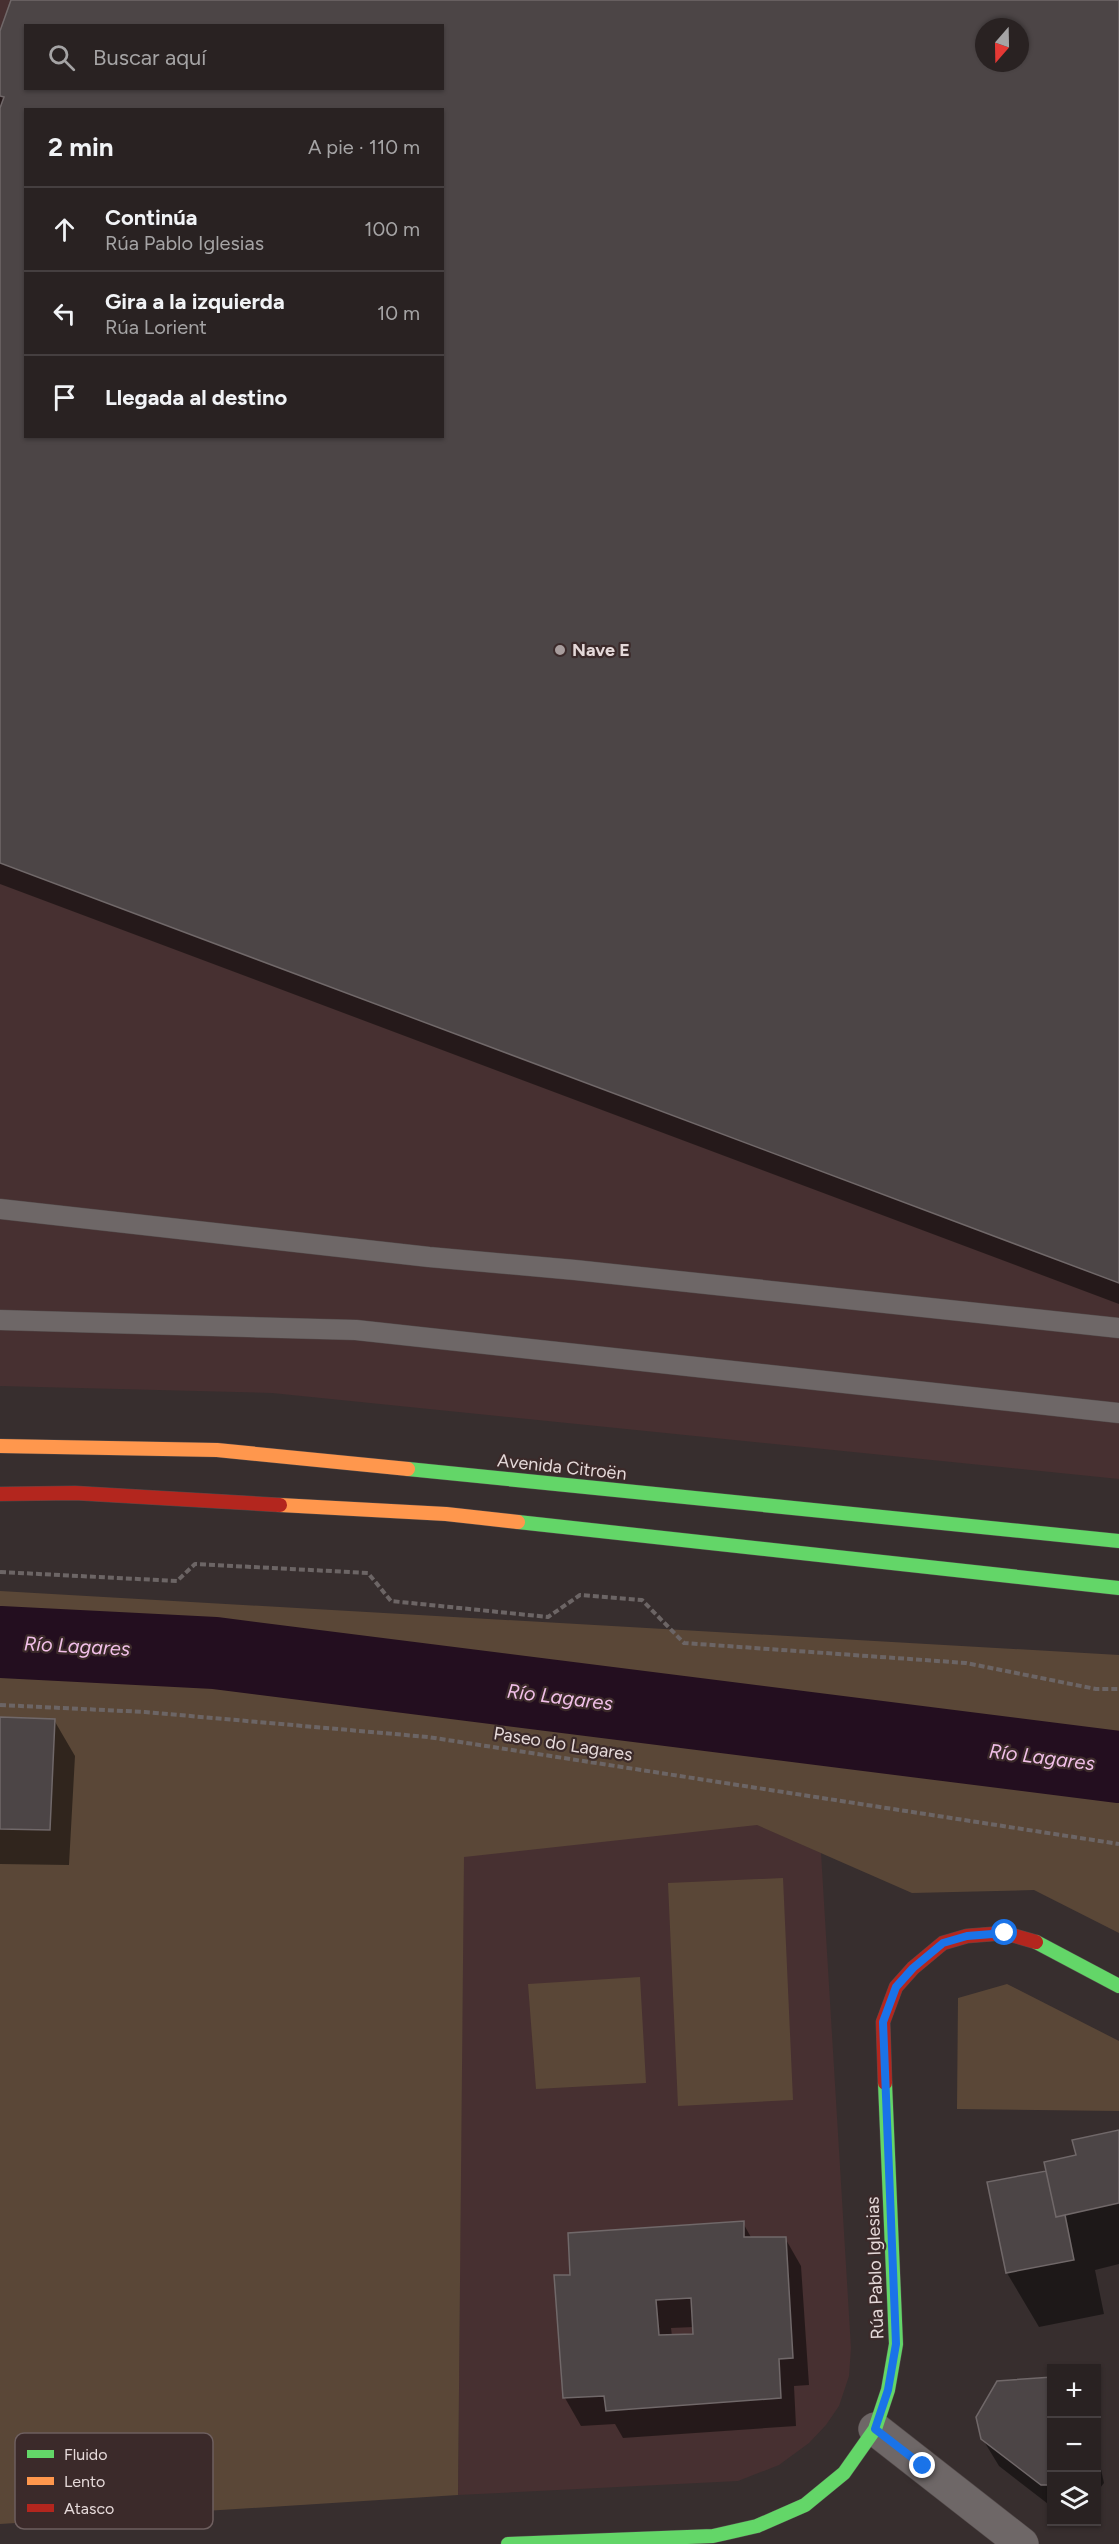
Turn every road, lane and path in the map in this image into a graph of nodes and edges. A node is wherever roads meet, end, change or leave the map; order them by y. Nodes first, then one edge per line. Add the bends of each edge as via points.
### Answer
1 (0, 1209) edge
2 (0, 1320) edge
3 (1119, 1328) edge
4 (1119, 1413) edge
5 (0, 1446) edge
6 (0, 1494) edge
7 (1119, 1541) edge
8 (0, 1572) edge
9 (1119, 1588) edge
10 (1119, 1689) edge
11 (0, 1705) edge
12 (1119, 1844) edge
13 (1119, 1986) edge
14 (875, 2429) junction
15 (508, 2544) edge
16 (1022, 2544) edge

1 - 3 lane
2 - 4 lane via 356,1330
5 - 7 main road, Avenida Citroën via 217,1450
6 - 9 main road via 75,1493 446,1514
8 - 10 path via 177,1581 195,1564 368,1573 391,1601 548,1617 580,1595 642,1600 684,1643 966,1663 1096,1689
11 - 12 path, Paseo do Lagares via 145,1712 428,1737
13 - 14 main road, Rúa Pablo Iglesias via 1038,1944 1005,1933 967,1936 943,1943 896,1987 883,2022 896,2344 888,2390
14 - 15 main road, Rúa Pablo Iglesias via 844,2473 813,2499 757,2526 713,2536
14 - 16 street

